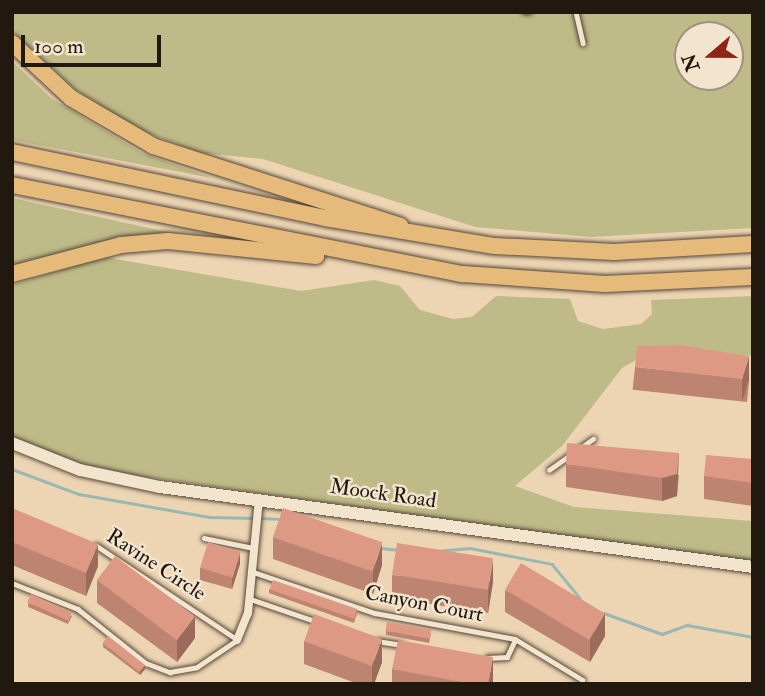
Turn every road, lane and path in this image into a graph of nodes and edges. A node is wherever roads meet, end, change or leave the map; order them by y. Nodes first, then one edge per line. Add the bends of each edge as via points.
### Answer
1 (524, 12) edge
2 (530, 12) edge
3 (576, 12) edge
4 (12, 43) edge
5 (583, 43) dead end
6 (12, 152) edge
7 (12, 185) edge
8 (418, 236) junction
9 (753, 244) edge
10 (352, 256) junction
11 (12, 274) edge
12 (753, 276) edge
13 (593, 439) dead end
14 (12, 443) edge
15 (549, 470) dead end
16 (259, 504) junction
17 (204, 538) dead end
18 (82, 540) edge
19 (254, 548) junction
20 (753, 567) edge
21 (252, 572) junction
22 (12, 583) edge
23 (250, 599) junction
24 (328, 625) edge
25 (367, 638) edge
26 (515, 639) junction
27 (237, 640) junction
28 (407, 646) edge
29 (473, 656) edge
30 (583, 680) dead end

1 - 2 lane
3 - 5 lane
4 - 8 highway via 71,98 153,146 388,219
6 - 8 highway
7 - 10 highway
8 - 9 highway via 601,252
10 - 11 highway via 168,241 121,245
10 - 12 highway via 522,281 663,283
13 - 15 lane
14 - 16 main road, Moock Road via 112,479
16 - 19 street
16 - 20 main road, Moock Road
17 - 19 lane
18 - 27 lane, Ravine Circle via 119,557
19 - 21 street
21 - 23 street
21 - 26 lane, Canyon Court via 375,613
22 - 27 lane via 78,609 146,663 170,671 197,667
23 - 24 lane
23 - 27 street
25 - 28 lane
26 - 29 lane via 508,657
26 - 30 lane, Canyon Court

